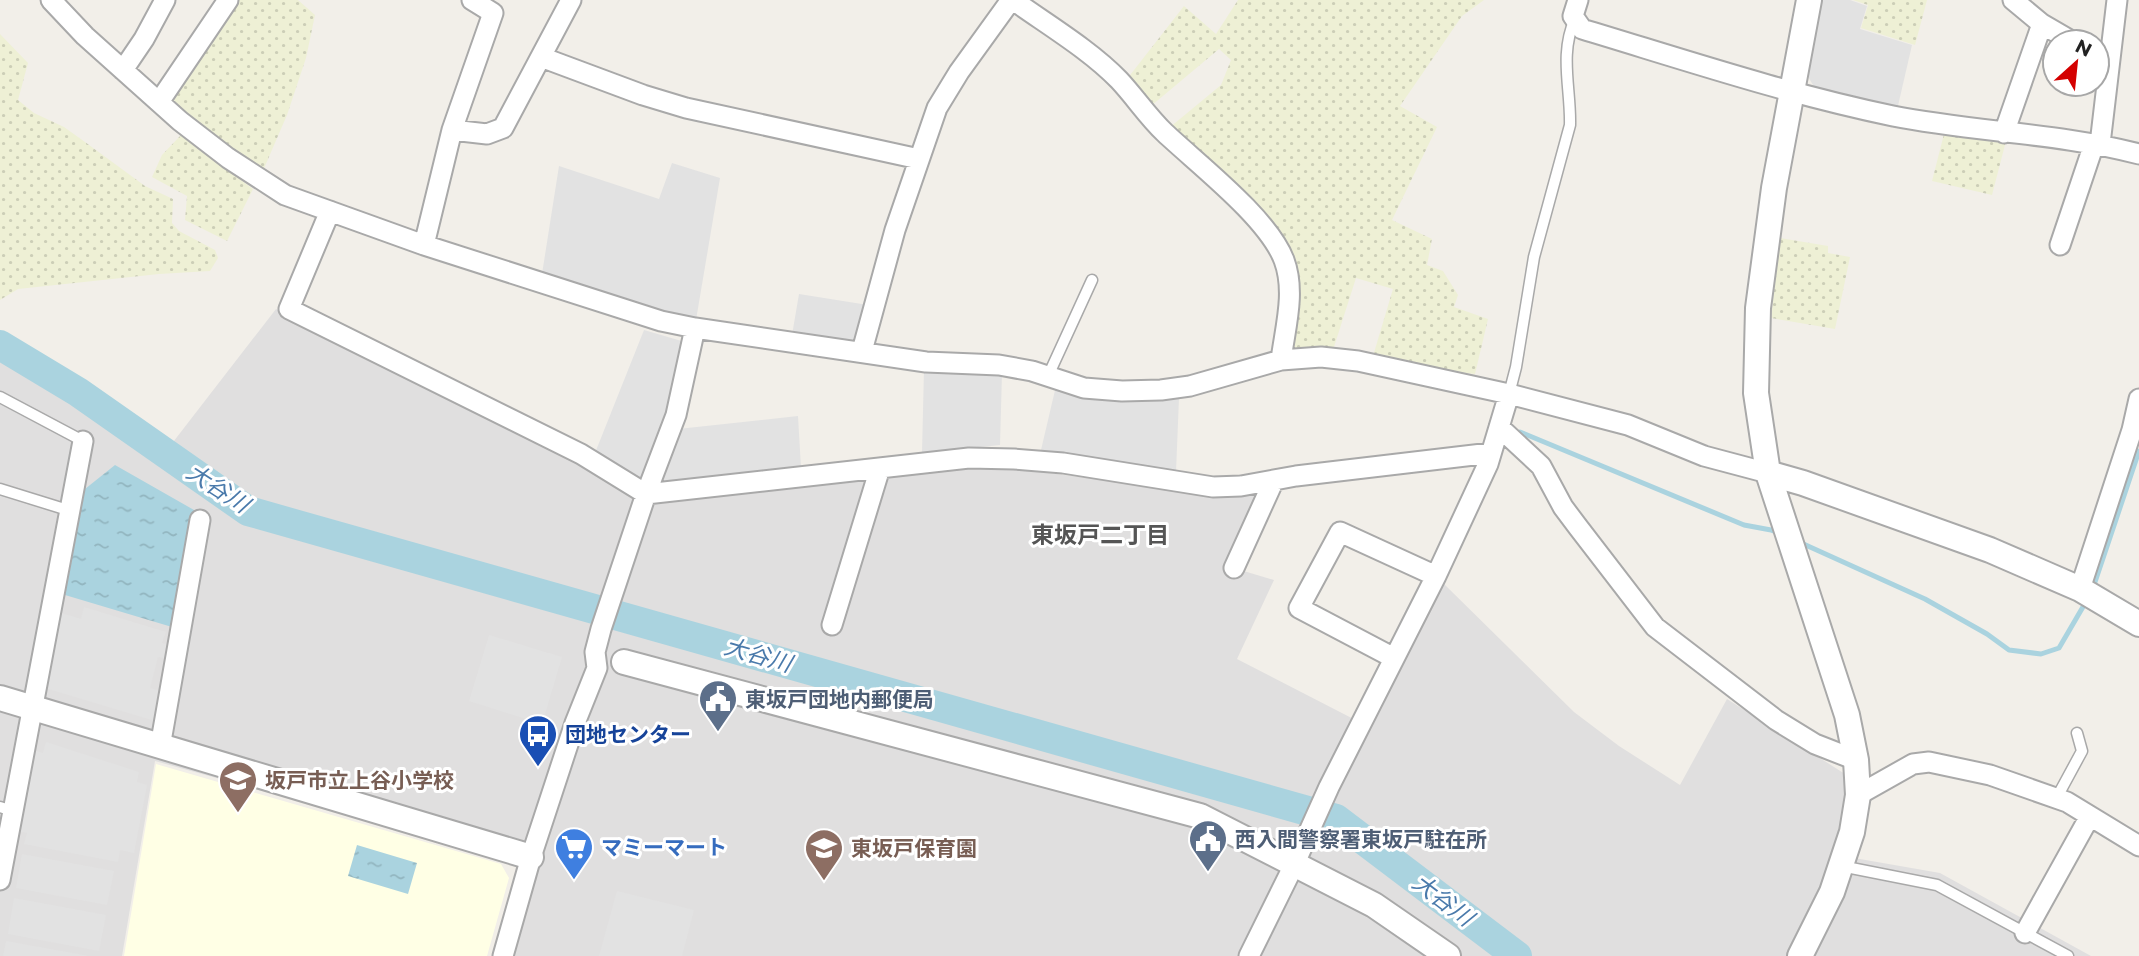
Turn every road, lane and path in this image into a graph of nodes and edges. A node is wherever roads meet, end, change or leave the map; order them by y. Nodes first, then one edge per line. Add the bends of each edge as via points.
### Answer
1 (51, 0) edge
2 (165, 0) edge
3 (228, 0) edge
4 (472, 0) edge
5 (571, 0) edge
6 (1012, 0) edge
7 (1810, 0) edge
8 (2013, 0) edge
9 (2117, 0) edge
10 (1576, 9) edge
11 (2042, 24) junction
12 (2049, 28) edge
13 (2110, 28) edge
14 (541, 57) junction
15 (123, 69) junction
16 (1792, 93) junction
17 (2100, 98) edge
18 (159, 102) junction
19 (452, 130) junction
20 (2004, 133) junction
21 (2097, 144) junction
22 (2139, 154) edge
23 (919, 159) junction
24 (330, 211) junction
25 (424, 245) junction
26 (2060, 245) dead end
27 (1092, 280) dead end
28 (695, 328) junction
29 (862, 351) junction
30 (1281, 360) junction
31 (1048, 376) junction
32 (1509, 394) junction
33 (0, 397) edge
34 (2139, 399) edge
35 (1499, 427) junction
36 (83, 440) joint
37 (1491, 453) junction
38 (880, 468) junction
39 (1768, 472) junction
40 (1274, 480) junction
41 (0, 489) edge
42 (646, 494) junction
43 (71, 511) junction
44 (200, 520) dead end
45 (1234, 568) dead end
46 (1436, 576) junction
47 (2080, 589) junction
48 (2139, 624) edge
49 (832, 625) dead end
50 (1394, 658) junction
51 (624, 662) joint
52 (597, 668) junction
53 (0, 698) edge
54 (33, 709) junction
55 (2077, 733) dead end
56 (160, 747) junction
57 (1857, 760) junction
58 (1858, 795) junction
59 (2056, 799) junction
60 (7, 809) edge
61 (2090, 816) junction
62 (2139, 846) edge
63 (531, 857) junction
64 (1294, 865) junction
65 (1841, 866) junction
66 (0, 880) edge
67 (2025, 933) junction
68 (503, 956) edge
69 (1249, 956) edge
70 (1448, 956) edge
71 (1800, 956) edge
72 (2068, 956) edge

1 - 15 street
2 - 15 street
3 - 18 street
4 - 19 street via 493,13
5 - 14 street
6 - 23 street via 937,108
6 - 30 street via 1118,79 1162,130 1230,191 1276,242 1290,292
7 - 16 street
8 - 11 street
9 - 13 street
10 - 16 street via 1582,29
10 - 32 lane via 1565,63 1570,125 1534,257
11 - 12 street
11 - 20 street
14 - 19 street via 503,128 487,134
14 - 23 street via 686,108
15 - 18 street
16 - 20 street
16 - 39 street via 1758,308 1756,393
17 - 21 street
18 - 24 street via 228,159 285,195
19 - 25 street
20 - 21 street
21 - 22 street
21 - 26 street
23 - 29 street
24 - 25 street
24 - 42 street via 289,309 581,454
25 - 28 street
27 - 31 lane
28 - 29 street
28 - 42 street via 676,415
29 - 31 street via 926,362 999,365
30 - 31 street via 1161,390 1084,388
30 - 32 street via 1321,357 1359,361
32 - 35 street
32 - 39 street via 1628,425 1704,456
33 - 36 lane
34 - 47 street
35 - 37 street
35 - 57 street via 1541,466 1563,507 1656,627 1776,720 1815,744
36 - 43 street
37 - 40 street
37 - 46 street
38 - 40 street via 969,458 1014,459 1213,486
38 - 42 street
38 - 49 street
39 - 47 street via 1990,550
39 - 57 street via 1847,715
40 - 45 street
41 - 43 lane
42 - 52 street via 601,629 595,652
43 - 54 street
44 - 56 street
46 - 50 street
46 - 50 street via 1340,531 1299,608
47 - 48 street
50 - 64 street
51 - 52 street
51 - 64 street via 1182,810
52 - 63 street
53 - 54 street
54 - 56 street
54 - 60 street
55 - 59 lane via 2082,751
56 - 63 street
57 - 58 street
58 - 59 street via 1913,764 1929,762 1990,775
58 - 65 street
59 - 61 street
60 - 66 street
61 - 62 street
61 - 67 street
63 - 68 street
64 - 69 street
64 - 70 street via 1374,905
65 - 67 lane via 1937,885
65 - 71 street
67 - 72 lane

